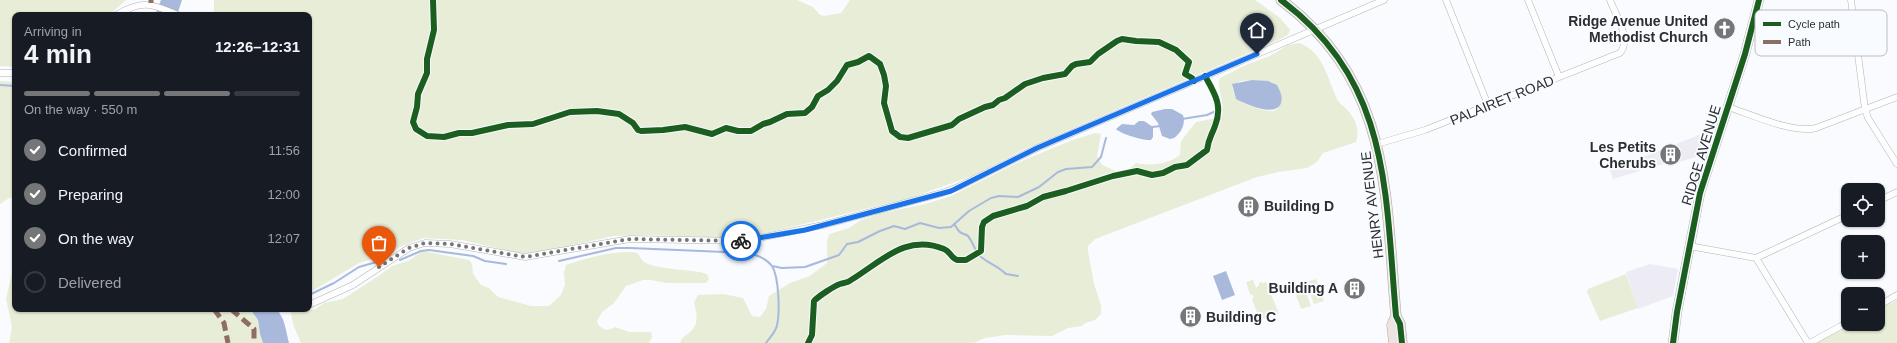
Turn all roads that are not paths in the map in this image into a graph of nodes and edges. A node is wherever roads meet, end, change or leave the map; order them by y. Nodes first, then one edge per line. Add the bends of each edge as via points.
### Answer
1 (1281, 0) edge
2 (1384, 0) edge
3 (1446, 0) edge
4 (1528, 0) edge
5 (1610, 0) edge
6 (1759, 0) edge
7 (1851, 0) edge
8 (1756, 10) edge
9 (1852, 10) edge
10 (121, 12) edge
11 (171, 12) edge
12 (1755, 16) edge
13 (1314, 29) junction
14 (1858, 56) edge
15 (0, 73) edge
16 (12, 73) edge
17 (1559, 77) junction
18 (1897, 97) edge
19 (1488, 105) junction
20 (1728, 107) junction
21 (1865, 109) junction
22 (1377, 144) junction
23 (1897, 164) edge
24 (1897, 192) edge
25 (1885, 198) edge
26 (1841, 218) edge
27 (1689, 246) junction
28 (1756, 258) junction
29 (1897, 295) edge
30 (1885, 302) edge
31 (312, 304) edge
32 (1396, 316) junction
33 (1841, 326) edge
34 (1394, 343) edge
35 (1402, 343) edge
36 (1673, 343) edge
37 (1809, 343) edge

1 - 13 main road, HENRY AVENUE
2 - 13 street
3 - 19 street
4 - 17 street
5 - 17 street, PALAIRET ROAD via 1625,37 1624,48 1617,54
6 - 8 main road, RIDGE AVENUE
7 - 9 street
10 - 11 street via 141,1
12 - 20 main road, RIDGE AVENUE
13 - 22 main road, HENRY AVENUE via 1333,51 1356,88
13 - 31 street via 1037,148 958,188 942,193 805,230 745,241 626,240 525,257 450,244 425,243 409,248 353,285
14 - 21 street
15 - 16 street
17 - 19 street, PALAIRET ROAD
18 - 21 street
19 - 22 street, PALAIRET ROAD via 1418,133
20 - 21 street via 1802,130 1816,128
20 - 27 main road, RIDGE AVENUE via 1702,186
21 - 23 street
22 - 32 main road, HENRY AVENUE via 1383,172
24 - 25 street
26 - 28 street
27 - 28 street
27 - 36 main road, RIDGE AVENUE
28 - 37 street
29 - 30 street
32 - 34 main road, HENRY AVENUE via 1392,325
32 - 35 main road, HENRY AVENUE via 1400,324
33 - 37 street

